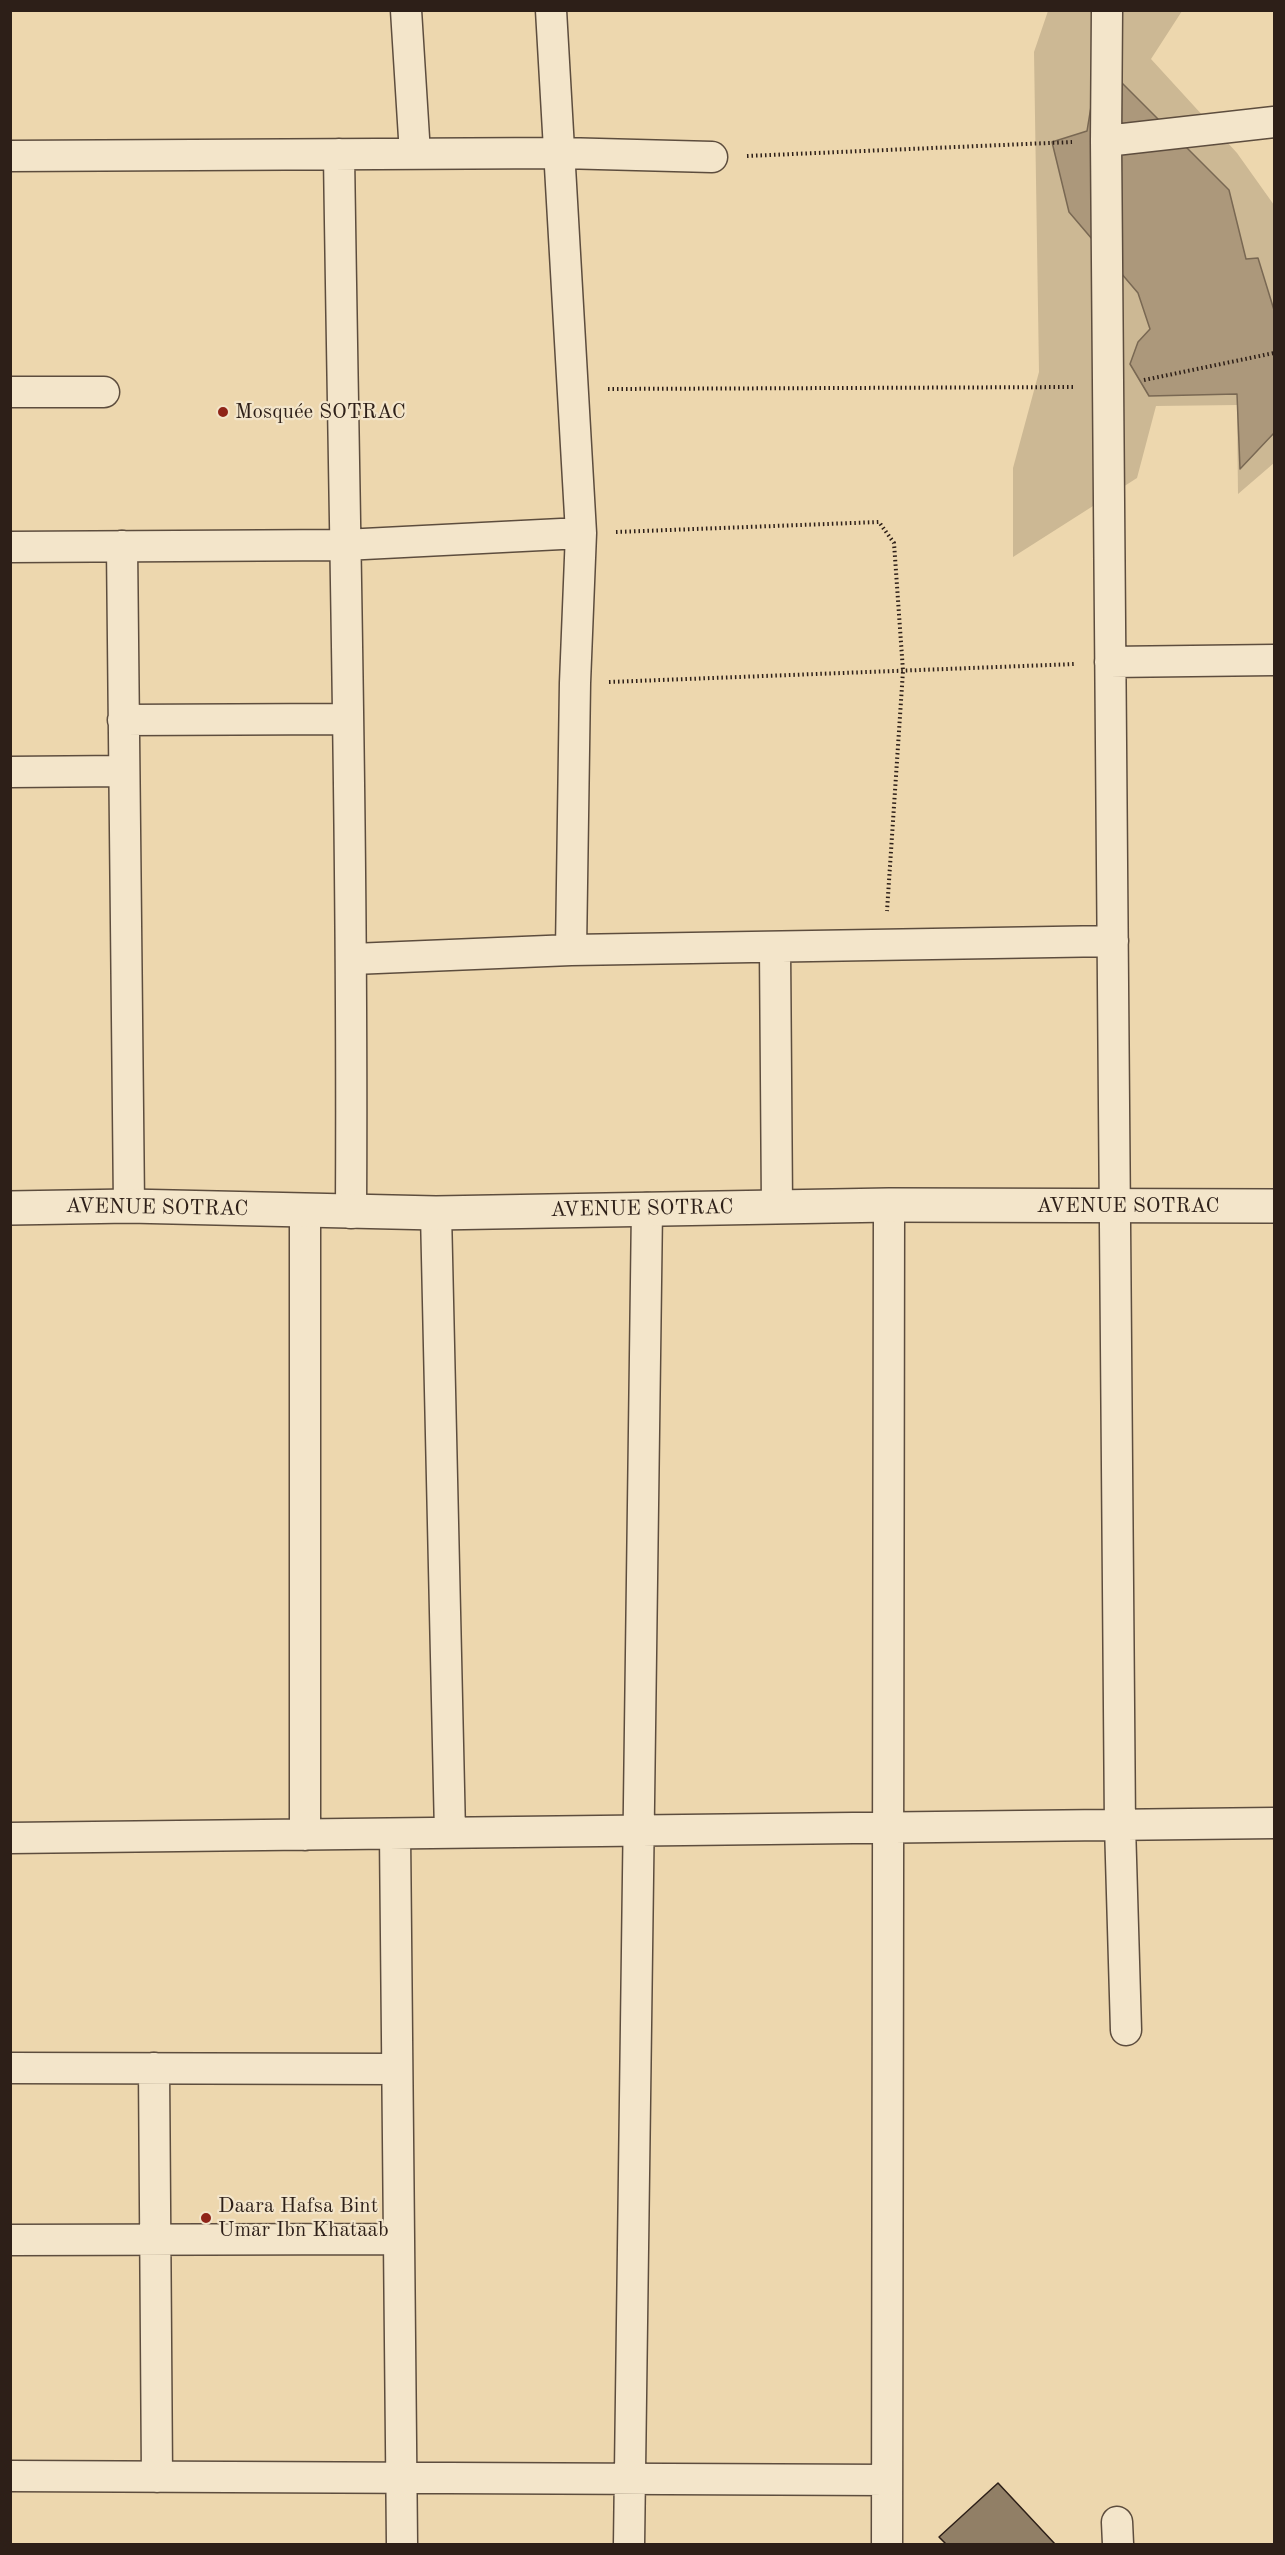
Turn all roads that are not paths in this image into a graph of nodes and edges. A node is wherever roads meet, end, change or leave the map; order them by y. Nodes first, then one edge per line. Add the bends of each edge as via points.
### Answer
1 (406, 10) edge
2 (551, 10) edge
3 (1107, 10) edge
4 (1275, 122) edge
5 (1106, 141) junction
6 (561, 153) junction
7 (339, 154) junction
8 (415, 154) junction
9 (10, 156) edge
10 (712, 157) road end
11 (10, 392) edge
12 (104, 392) dead end
13 (581, 533) junction
14 (344, 545) junction
15 (122, 546) junction
16 (10, 547) edge
17 (1275, 660) edge
18 (1110, 662) junction
19 (346, 719) junction
20 (123, 720) junction
21 (124, 771) junction
22 (10, 772) edge
23 (1113, 941) junction
24 (775, 949) junction
25 (571, 950) junction
26 (352, 959) junction
27 (889, 1205) junction
28 (129, 1206) junction
29 (1115, 1206) junction
30 (1275, 1206) edge
31 (777, 1207) junction
32 (10, 1208) edge
33 (647, 1208) junction
34 (305, 1211) junction
35 (351, 1213) junction
36 (436, 1213) junction
37 (1275, 1823) edge
38 (1120, 1825) junction
39 (888, 1828) junction
40 (639, 1830) junction
41 (450, 1833) junction
42 (394, 1834) junction
43 (305, 1835) junction
44 (10, 1838) edge
45 (1126, 2030) dead end
46 (10, 2068) edge
47 (154, 2068) junction
48 (397, 2069) junction
49 (399, 2238) junction
50 (155, 2239) junction
51 (10, 2240) edge
52 (10, 2476) edge
53 (157, 2477) junction
54 (401, 2478) junction
55 (630, 2479) junction
56 (887, 2480) junction
57 (402, 2544) edge
58 (629, 2544) edge
59 (887, 2544) edge

1 - 8 street
2 - 6 street
3 - 5 street
4 - 5 street
5 - 18 street
6 - 8 street
6 - 10 street
6 - 13 street
7 - 8 street
7 - 9 street
7 - 14 street
11 - 12 street
13 - 14 street
13 - 25 street
14 - 15 street
14 - 19 street
15 - 16 street
15 - 20 street
17 - 18 street
18 - 23 street
19 - 20 street
19 - 26 street
20 - 21 street
21 - 22 street
21 - 28 street
23 - 24 street
23 - 29 street
24 - 25 street
24 - 31 street
25 - 26 street
26 - 35 street
27 - 29 street, AVENUE SOTRAC
27 - 31 street, AVENUE SOTRAC
27 - 39 street
28 - 32 street, AVENUE SOTRAC
28 - 34 street, AVENUE SOTRAC
29 - 30 street, AVENUE SOTRAC
29 - 38 street
31 - 33 street, AVENUE SOTRAC
33 - 36 street, AVENUE SOTRAC
33 - 40 street
34 - 35 street, AVENUE SOTRAC
34 - 43 street
35 - 36 street, AVENUE SOTRAC
36 - 41 street
37 - 38 street
38 - 39 street
38 - 45 street
39 - 40 street
39 - 56 street
40 - 41 street
40 - 55 street
41 - 42 street
42 - 43 street
42 - 48 street
43 - 44 street
46 - 47 street
47 - 48 street
47 - 50 street
48 - 49 street
49 - 50 street
49 - 54 street
50 - 51 street
50 - 53 street
52 - 53 street
53 - 54 street
54 - 55 street
54 - 57 street
55 - 56 street
55 - 58 street
56 - 59 street

